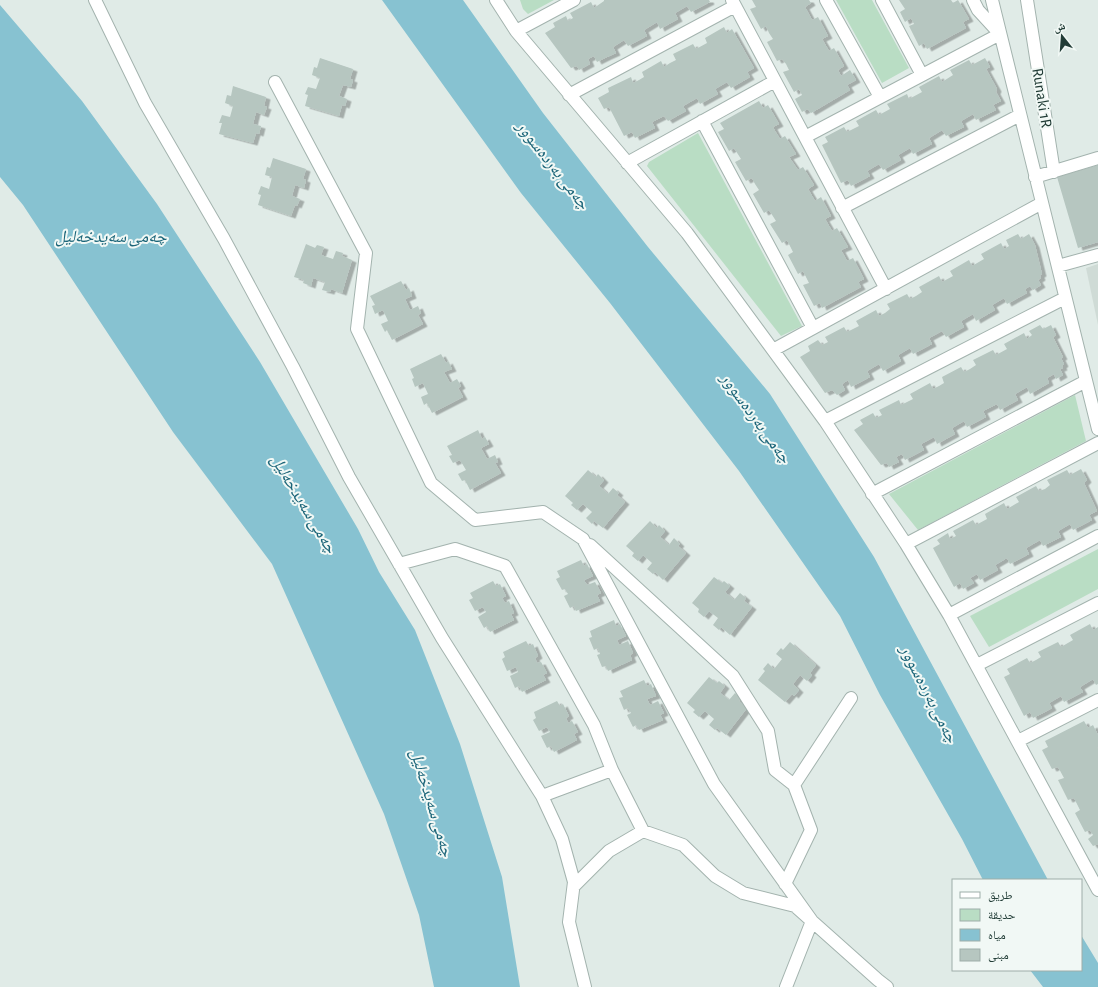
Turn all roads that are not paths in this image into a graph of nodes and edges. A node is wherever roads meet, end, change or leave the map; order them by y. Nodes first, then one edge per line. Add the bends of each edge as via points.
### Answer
1 (95, 0) edge
2 (496, 0) edge
3 (574, 0) edge
4 (826, 0) edge
5 (882, 0) edge
6 (973, 0) edge
7 (992, 0) edge
8 (1027, 0) edge
9 (734, 3) edge
10 (516, 31) junction
11 (1000, 34) junction
12 (922, 75) junction
13 (775, 81) junction
14 (275, 82) dead end
15 (569, 95) junction
16 (880, 97) junction
17 (1020, 115) junction
18 (702, 121) junction
19 (805, 137) junction
20 (1098, 158) edge
21 (627, 163) junction
22 (1054, 172) junction
23 (1036, 177) junction
24 (1042, 203) junction
25 (842, 208) junction
26 (1098, 255) edge
27 (1058, 266) junction
28 (886, 289) junction
29 (1065, 298) junction
30 (812, 328) junction
31 (773, 350) junction
32 (1086, 381) junction
33 (825, 421) junction
34 (1098, 429) edge
35 (1098, 443) edge
36 (872, 494) junction
37 (1098, 536) edge
38 (583, 539) junction
39 (906, 544) junction
40 (399, 564) junction
41 (1098, 603) edge
42 (949, 615) junction
43 (977, 666) junction
44 (851, 698) dead end
45 (1098, 700) edge
46 (1018, 741) junction
47 (612, 770) junction
48 (794, 785) junction
49 (542, 796) junction
50 (643, 831) junction
51 (1093, 870) edge
52 (785, 884) junction
53 (574, 886) junction
54 (1098, 890) edge
55 (812, 921) junction
56 (585, 987) edge
57 (786, 987) edge
58 (887, 987) edge

1 - 40 street via 145,104 224,239 349,477
2 - 10 street
3 - 10 street
4 - 16 street
5 - 12 street
6 - 11 street via 978,10
7 - 11 street
8 - 22 street, Runaki 1R
9 - 13 street
9 - 15 street
10 - 15 street
11 - 12 street
11 - 17 street
12 - 16 street
13 - 18 street
13 - 19 street
14 - 38 street via 366,252 357,329 431,483 475,520 543,512
15 - 21 street
16 - 19 street
17 - 23 street
17 - 25 street
18 - 21 street
18 - 30 street
19 - 25 street
20 - 22 street
21 - 31 street via 687,233
22 - 23 street
23 - 24 street
24 - 27 street
24 - 28 street
25 - 28 street
26 - 27 street
27 - 29 street
28 - 30 street
29 - 32 street
29 - 33 street
30 - 31 street
31 - 33 street
32 - 34 street
32 - 36 street
33 - 36 street
35 - 39 street
36 - 39 street
37 - 42 street
38 - 48 street via 733,676 768,732 775,770
38 - 52 street via 714,784
39 - 42 street
40 - 47 street via 455,549 505,566 594,725
40 - 49 street via 442,638
41 - 43 street
42 - 43 street
43 - 46 street
44 - 48 street
45 - 46 street
46 - 51 street
47 - 49 street
47 - 50 street
48 - 52 street via 811,830
49 - 53 street via 562,839
50 - 53 street via 609,851
50 - 55 street via 683,845 715,876 743,893 795,906
51 - 54 street
52 - 55 street
53 - 56 street via 569,922
55 - 57 street
55 - 58 street

